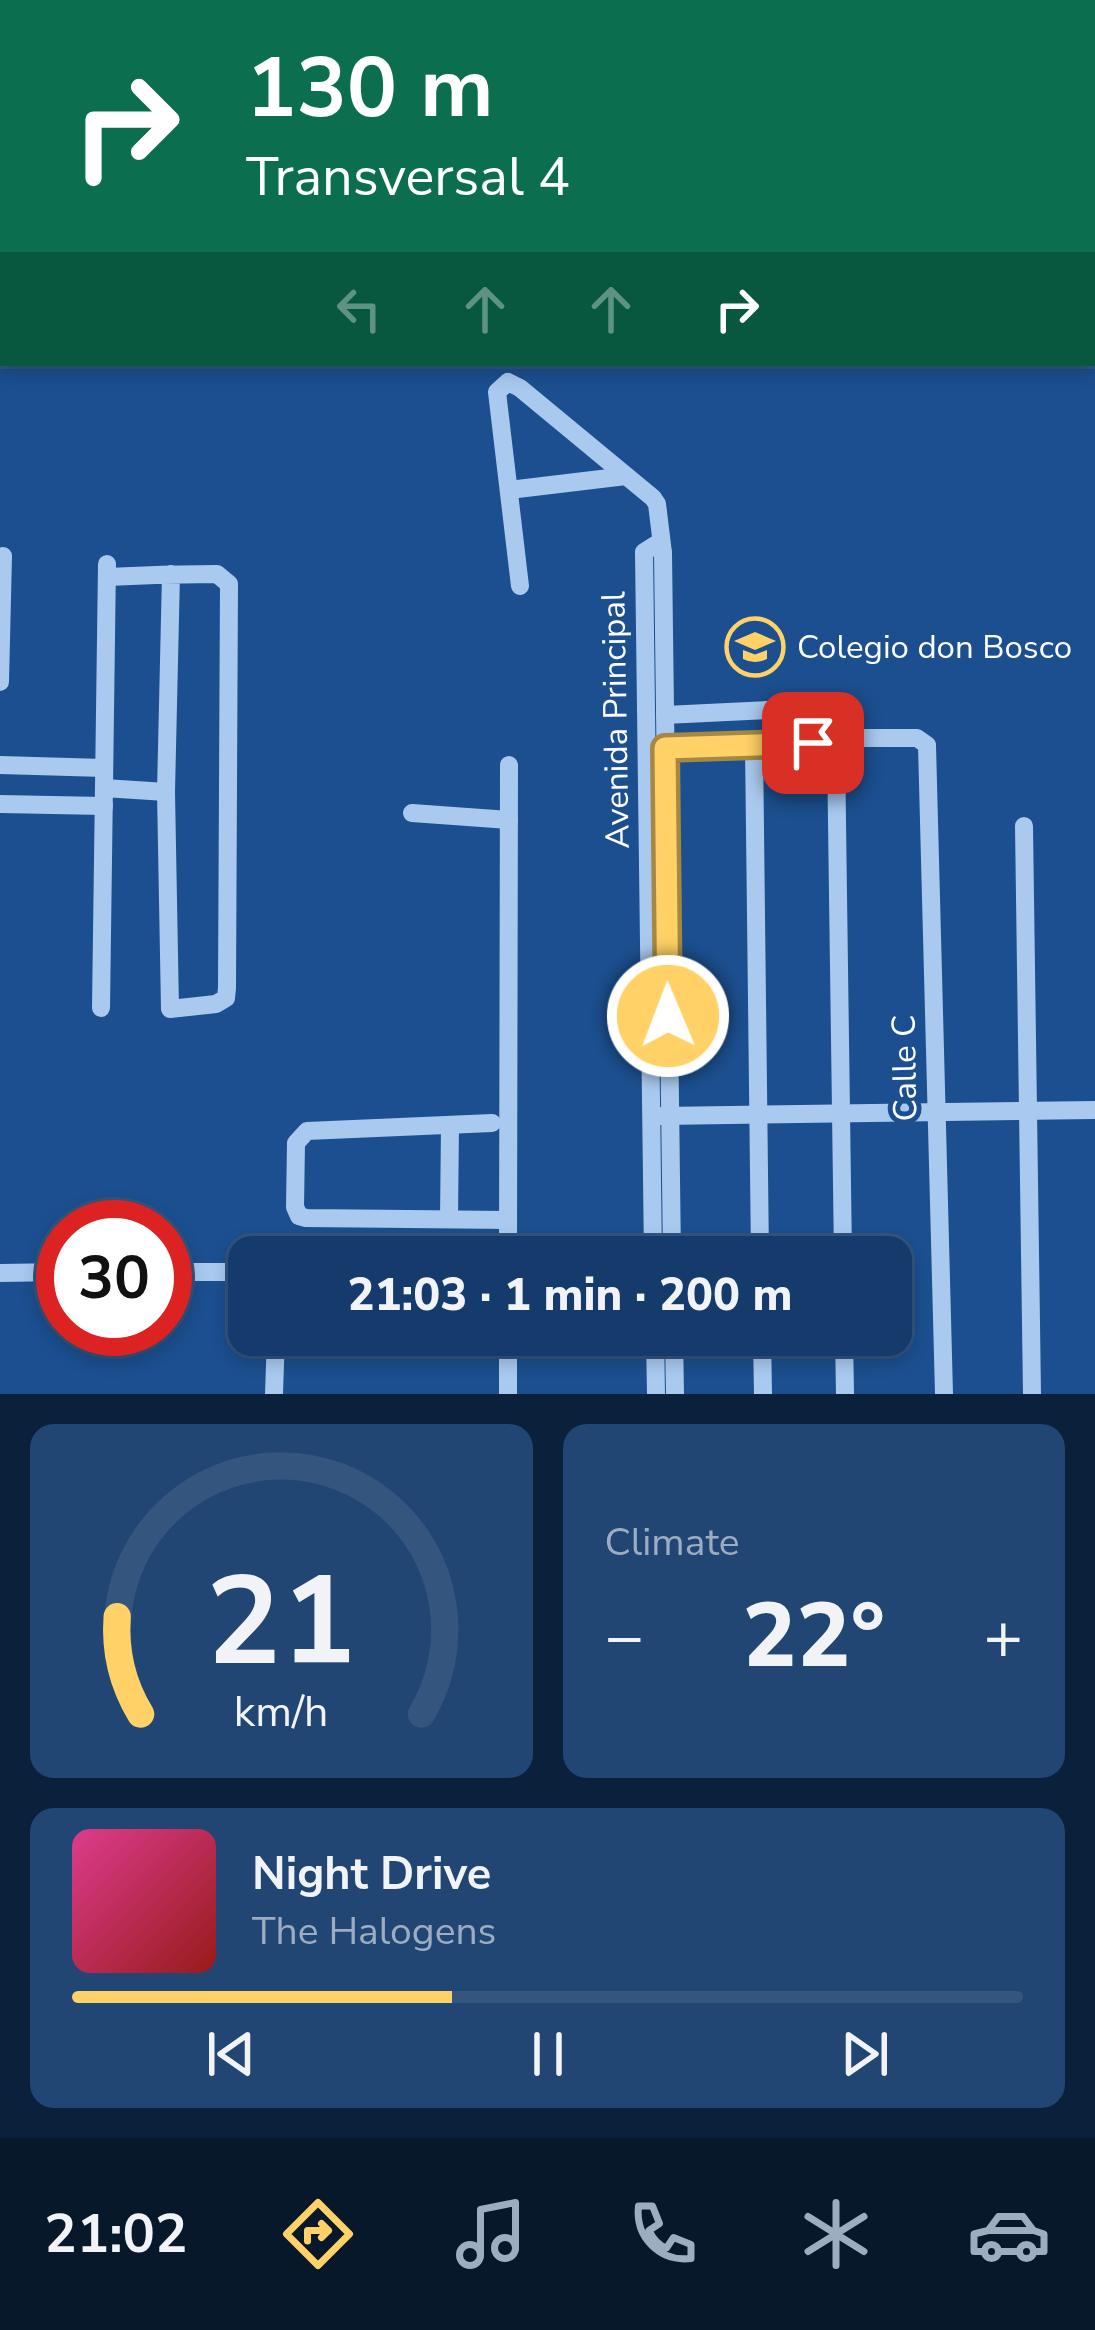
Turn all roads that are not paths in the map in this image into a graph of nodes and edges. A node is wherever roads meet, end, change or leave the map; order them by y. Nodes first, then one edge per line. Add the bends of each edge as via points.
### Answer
1 (626, 476) junction
2 (508, 490) junction
3 (663, 553) junction
4 (3, 556) dead end
5 (171, 574) junction
6 (520, 586) dead end
7 (0, 682) edge
8 (665, 715) junction
9 (813, 743) junction
10 (754, 746) junction
11 (838, 746) junction
12 (665, 748) junction
13 (0, 765) edge
14 (509, 765) dead end
15 (104, 787) junction
16 (166, 792) junction
17 (0, 804) edge
18 (412, 813) dead end
19 (509, 820) junction
20 (1024, 826) dead end
21 (101, 1008) dead end
22 (1095, 1110) edge
23 (1027, 1111) junction
24 (936, 1112) junction
25 (841, 1114) junction
26 (757, 1115) junction
27 (660, 1116) junction
28 (492, 1123) dead end
29 (450, 1125) junction
30 (449, 1220) junction
31 (508, 1220) junction
32 (508, 1236) edge
33 (654, 1236) edge
34 (670, 1236) edge
35 (760, 1236) edge
36 (843, 1236) edge
37 (36, 1272) edge
38 (192, 1272) edge
39 (228, 1272) edge
40 (0, 1273) edge
41 (275, 1356) edge
42 (508, 1356) edge
43 (655, 1356) edge
44 (674, 1356) edge
45 (762, 1356) edge
46 (844, 1356) edge
47 (274, 1394) edge
48 (508, 1394) edge
49 (656, 1394) edge
50 (675, 1394) edge
51 (763, 1394) edge
52 (845, 1394) edge
53 (944, 1394) edge
54 (1032, 1394) edge

1 - 2 street
1 - 2 street via 508,382 497,392
1 - 3 street via 658,504
2 - 6 street
3 - 8 street, Avenida Principal
3 - 27 street, Avenida Principal via 655,545 644,552
4 - 7 street
5 - 15 street via 107,571
5 - 16 street
5 - 16 street via 217,574 229,584 227,988 216,1004 170,1009
8 - 9 street via 809,708
8 - 12 street, Avenida Principal
9 - 10 street
9 - 11 street
10 - 12 street
10 - 26 street
11 - 24 street, Calle C via 848,738 924,740
11 - 25 street
12 - 27 street, Avenida Principal
13 - 15 street
14 - 19 street
15 - 16 street
15 - 17 street
15 - 21 street
18 - 19 street
19 - 31 street
20 - 23 street
22 - 23 street
23 - 24 street
23 - 54 street
24 - 25 street
24 - 53 street, Calle C
25 - 26 street
25 - 36 street
26 - 27 street
26 - 35 street
27 - 33 street, Avenida Principal
27 - 34 street, Avenida Principal
28 - 29 street
29 - 30 street
29 - 30 street via 307,1131 296,1143 295,1207 306,1218
30 - 31 street
31 - 32 street
37 - 40 street
38 - 39 street
41 - 47 street
42 - 48 street
43 - 49 street
44 - 50 street
45 - 51 street
46 - 52 street

